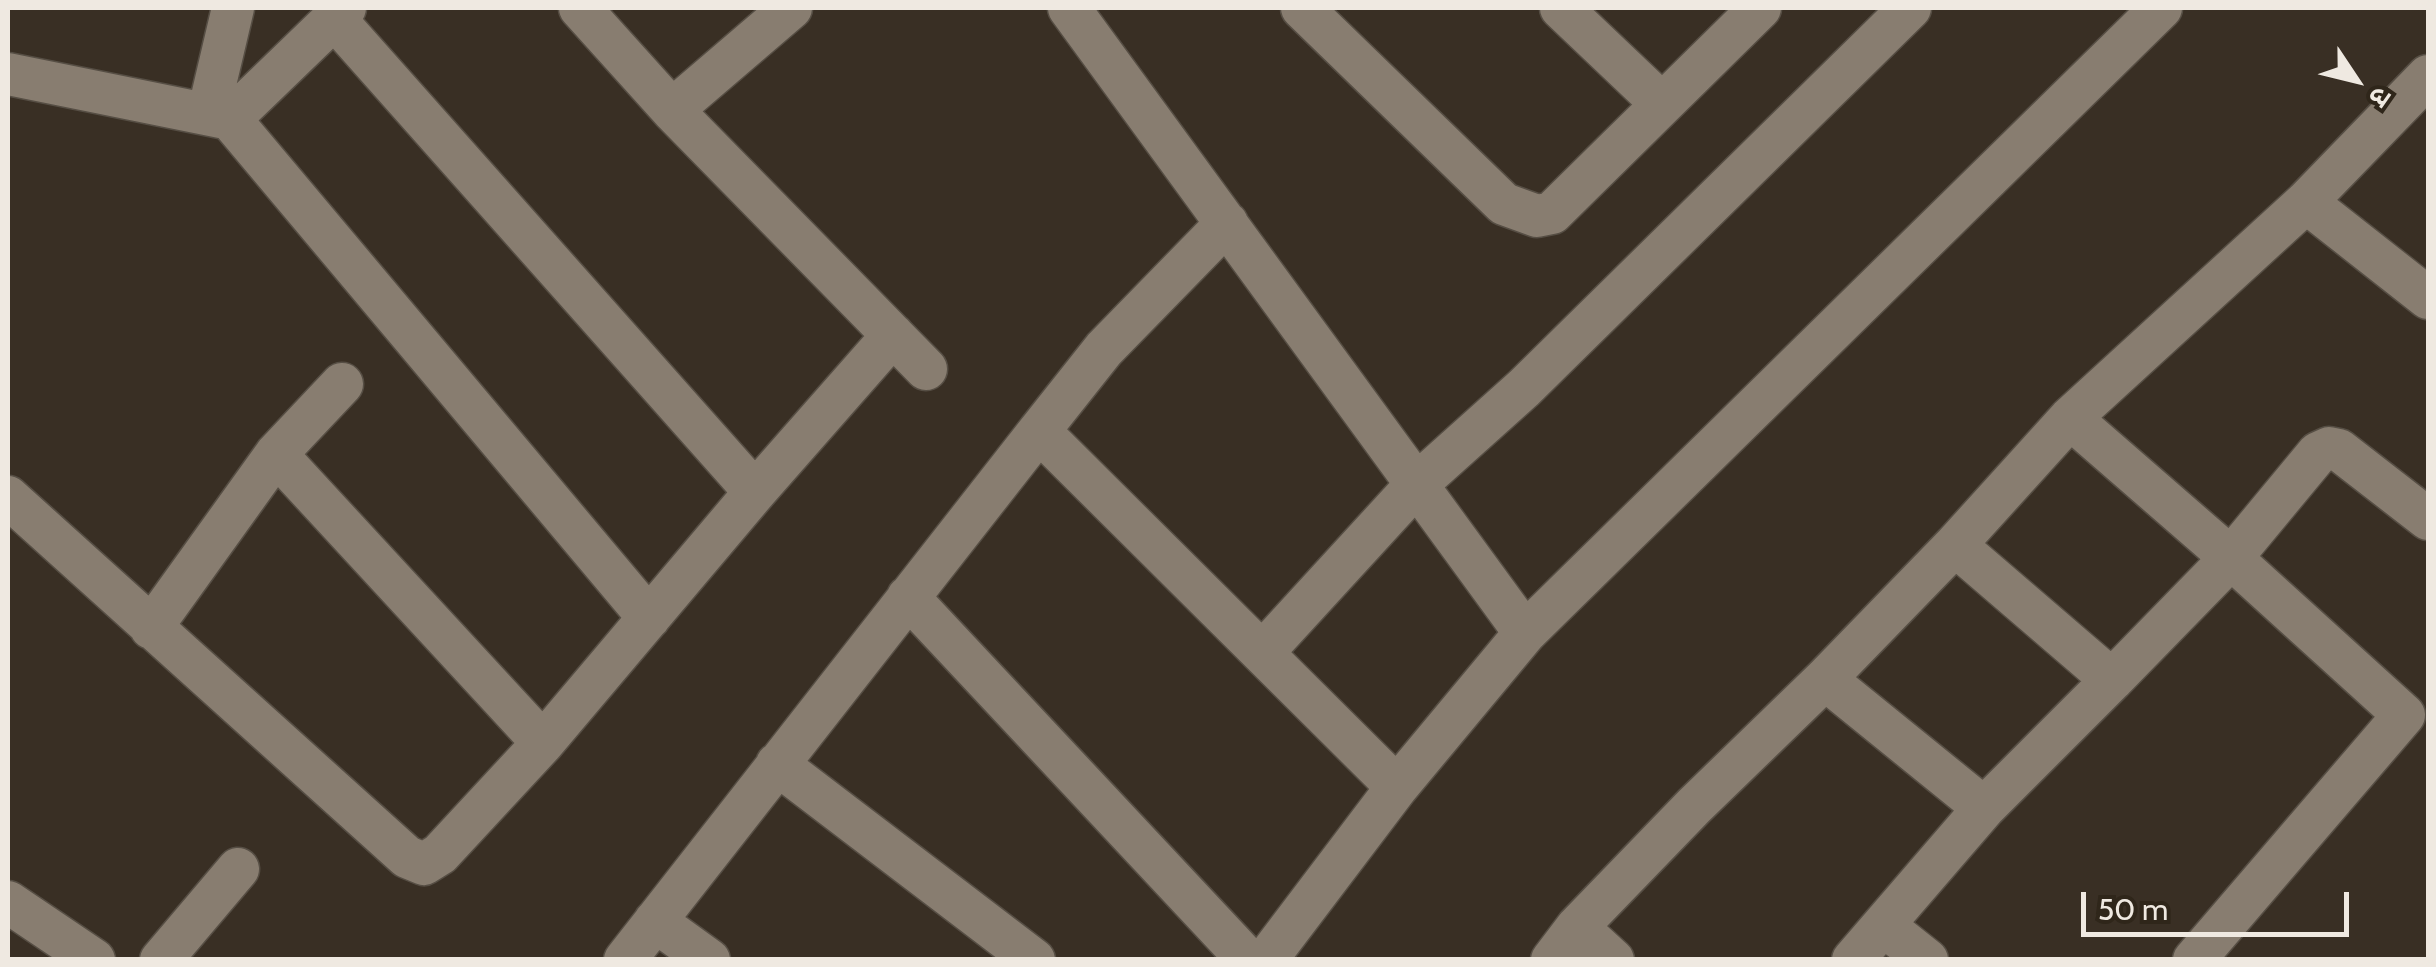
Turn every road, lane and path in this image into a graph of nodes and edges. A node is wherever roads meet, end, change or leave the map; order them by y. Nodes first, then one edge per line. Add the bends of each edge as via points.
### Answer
1 (233, 8) edge
2 (580, 8) edge
3 (791, 8) edge
4 (1069, 8) edge
5 (1302, 8) edge
6 (1561, 8) edge
7 (1760, 8) edge
8 (1910, 8) edge
9 (2161, 8) edge
10 (340, 13) edge
11 (8, 74) edge
12 (2428, 76) edge
13 (1662, 104) junction
14 (672, 110) junction
15 (219, 116) junction
16 (2306, 202) junction
17 (1227, 223) junction
18 (2428, 298) edge
19 (892, 335) junction
20 (926, 369) dead end
21 (342, 384) dead end
22 (2070, 418) junction
23 (1039, 431) junction
24 (276, 454) junction
25 (1418, 484) junction
26 (756, 492) junction
27 (8, 497) edge
28 (2428, 519) edge
29 (1954, 545) junction
30 (2231, 558) junction
31 (908, 597) junction
32 (649, 618) junction
33 (151, 628) junction
34 (1525, 634) junction
35 (1263, 652) junction
36 (1825, 679) junction
37 (2112, 680) junction
38 (2416, 725) edge
39 (542, 743) junction
40 (777, 764) junction
41 (1397, 787) junction
42 (1984, 808) junction
43 (238, 869) dead end
44 (8, 902) edge
45 (655, 921) junction
46 (1883, 925) junction
47 (1565, 943) edge
48 (94, 960) edge
49 (162, 960) edge
50 (625, 960) edge
51 (709, 960) edge
52 (1034, 960) edge
53 (1248, 960) edge
54 (1266, 960) edge
55 (1613, 960) edge
56 (1853, 960) edge
57 (1927, 960) edge
58 (2194, 960) edge

1 - 15 street
2 - 14 street
3 - 14 street
4 - 17 street
5 - 13 street via 1504,204 1537,216 1552,213
6 - 13 street
7 - 13 street
8 - 25 street
9 - 34 street
10 - 15 street
10 - 26 street
11 - 15 street
12 - 16 street
14 - 19 street
15 - 32 street
16 - 18 street
16 - 22 street
17 - 23 street via 1104,349
17 - 25 street
19 - 20 street
19 - 26 street
21 - 24 street
22 - 29 street
22 - 30 street
23 - 31 street
23 - 35 street
24 - 33 street
24 - 39 street
25 - 34 street
25 - 35 street
26 - 32 street
27 - 33 street
28 - 30 street via 2329,448
29 - 36 street
29 - 37 street
30 - 37 street
30 - 38 street
31 - 40 street
31 - 53 street
32 - 39 street
33 - 39 street via 407,857 424,864
34 - 41 street
35 - 41 street
36 - 42 street
36 - 47 street
37 - 42 street
38 - 58 street
40 - 45 street
40 - 52 street
41 - 54 street
42 - 46 street
43 - 49 street
44 - 48 street
45 - 50 street
45 - 51 street
46 - 56 street
46 - 57 street
47 - 55 street

